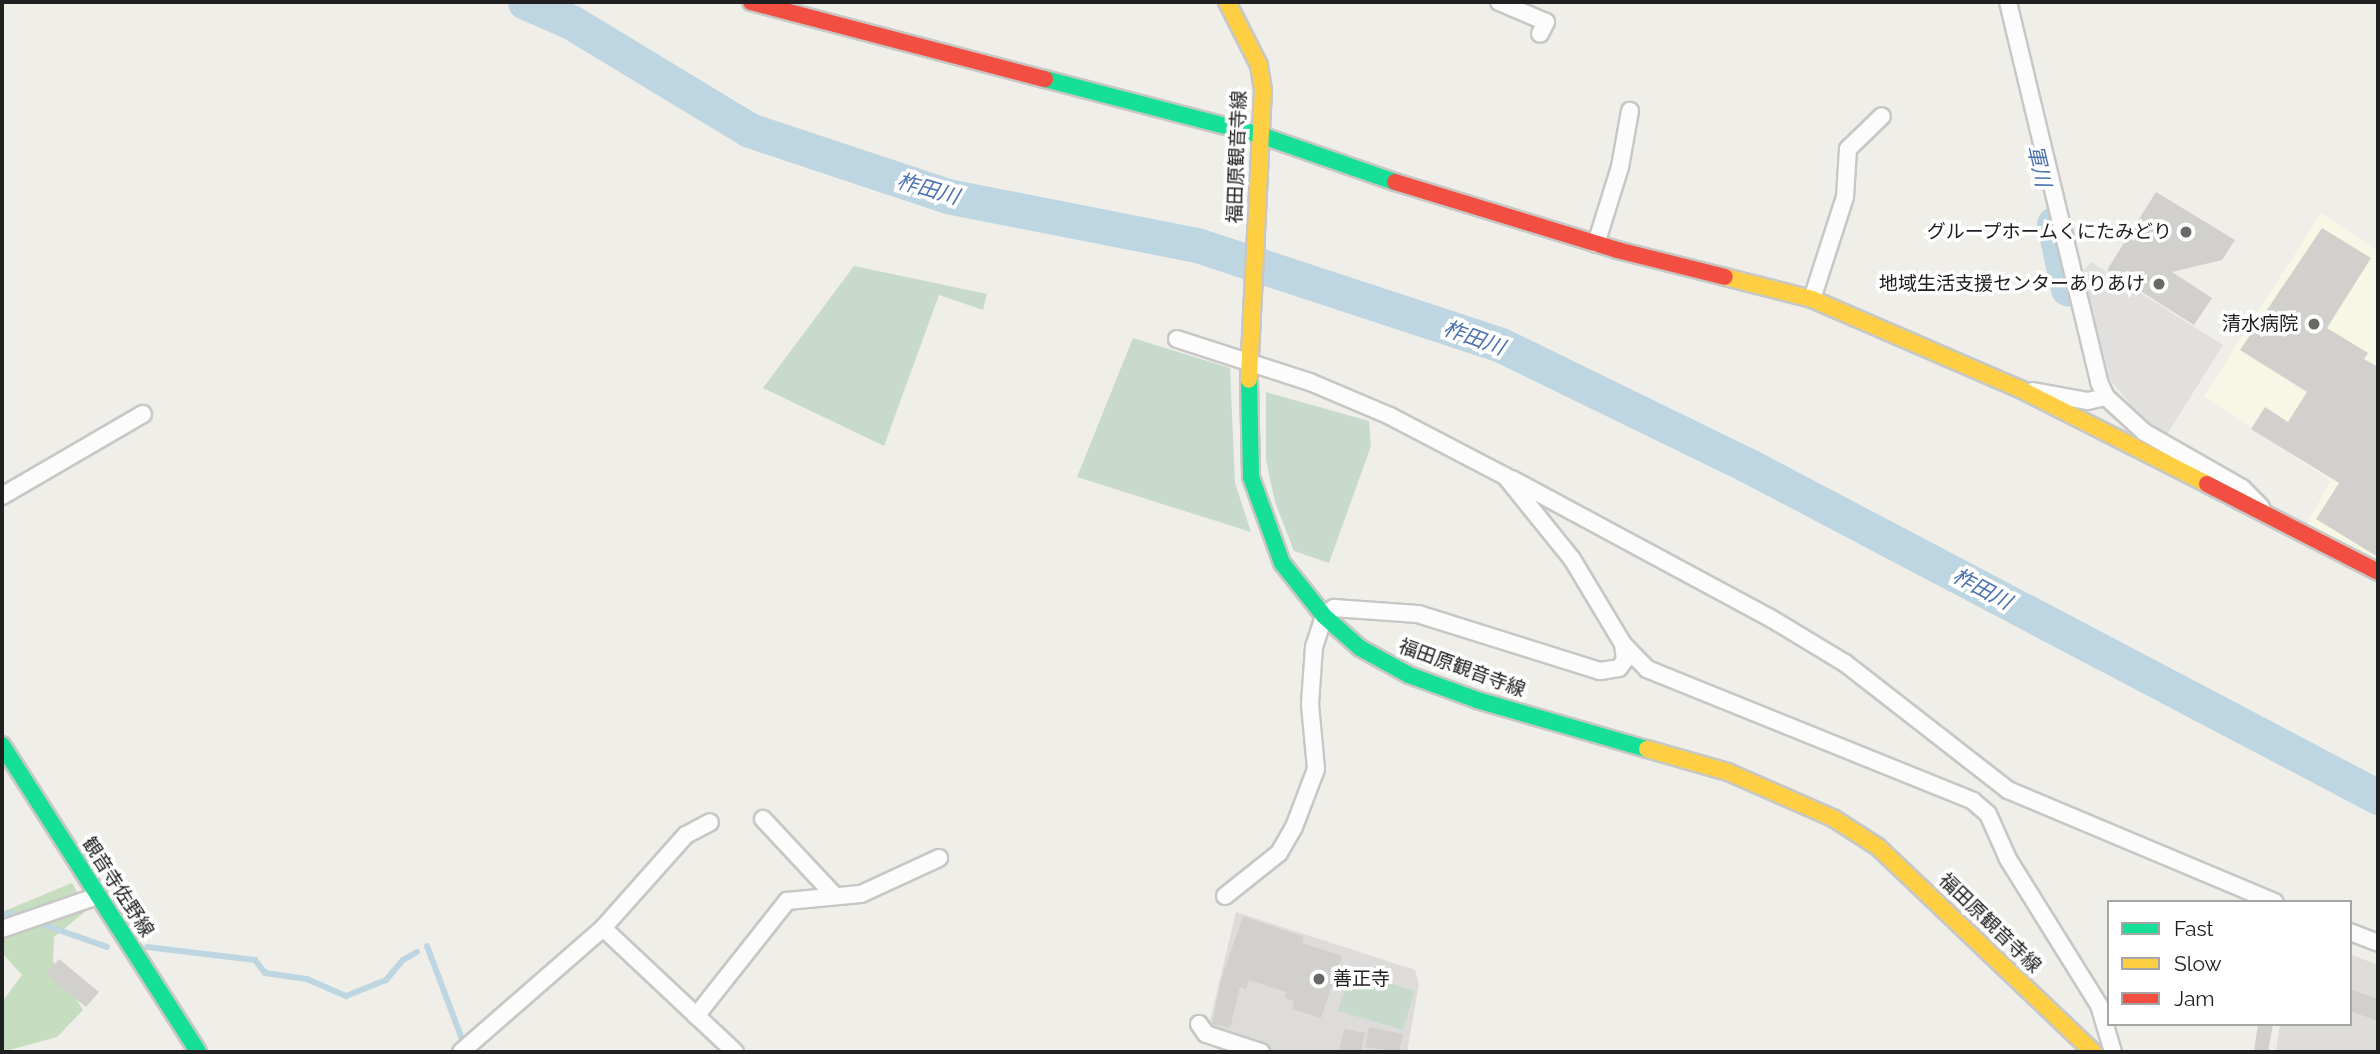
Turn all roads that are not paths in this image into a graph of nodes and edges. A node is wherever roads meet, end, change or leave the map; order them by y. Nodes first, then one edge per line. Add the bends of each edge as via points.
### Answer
1 (751, 2) edge
2 (1227, 2) edge
3 (1499, 2) edge
4 (2008, 2) edge
5 (1540, 34) dead end
6 (1630, 111) dead end
7 (1882, 116) dead end
8 (1260, 135) junction
9 (1596, 244) junction
10 (1812, 299) junction
11 (1177, 338) dead end
12 (1249, 365) junction
13 (2020, 389) junction
14 (2106, 397) junction
15 (143, 414) dead end
16 (1505, 476) junction
17 (2, 496) edge
18 (2275, 521) junction
19 (2378, 572) edge
20 (1324, 616) junction
21 (1623, 644) junction
22 (2, 745) edge
23 (2008, 790) junction
24 (1989, 814) junction
25 (763, 819) dead end
26 (710, 822) dead end
27 (939, 858) dead end
28 (98, 896) junction
29 (1225, 896) dead end
30 (835, 897) junction
31 (2269, 900) edge
32 (603, 928) junction
33 (2, 929) edge
34 (2352, 933) edge
35 (2378, 943) edge
36 (696, 1016) junction
37 (1199, 1024) dead end
38 (1244, 1050) edge
39 (198, 1052) edge
40 (461, 1052) edge
41 (735, 1052) edge
42 (1261, 1052) edge
43 (2093, 1052) edge
44 (2113, 1052) edge

1 - 8 main road
2 - 8 main road, 福田原観音寺線 via 1259,65 1263,90
3 - 5 street via 1546,22
4 - 14 street
6 - 9 street via 1620,167
7 - 10 street via 1848,149 1845,197
8 - 9 main road
8 - 12 main road, 福田原観音寺線
9 - 10 main road
10 - 13 main road
11 - 12 street
12 - 16 street via 1310,382 1390,416
12 - 20 main road, 福田原観音寺線 via 1251,477 1262,519 1282,563
13 - 14 street via 2088,401
13 - 18 main road
14 - 18 street via 2144,432 2242,488
15 - 17 street
16 - 21 street via 1572,559
16 - 23 street via 1845,663
18 - 19 main road
20 - 21 street via 1334,608 1418,614 1600,671 1619,668 1625,660
20 - 29 street via 1310,684 1316,769 1279,853
20 - 43 main road, 福田原観音寺線 via 1360,648 1409,675 1477,700 1728,772 1833,818 1906,872
21 - 24 street via 1647,669 1973,801
22 - 28 main road, 観音寺佐野線
23 - 24 street
23 - 31 street
24 - 44 street via 2008,859 2098,1005
25 - 30 street
26 - 32 street via 686,835
27 - 30 street via 861,894
28 - 33 street
28 - 39 main road, 観音寺佐野線
30 - 36 street via 787,901
32 - 36 street
32 - 40 street
34 - 35 street
36 - 41 street
37 - 38 street via 1206,1034
38 - 42 street

